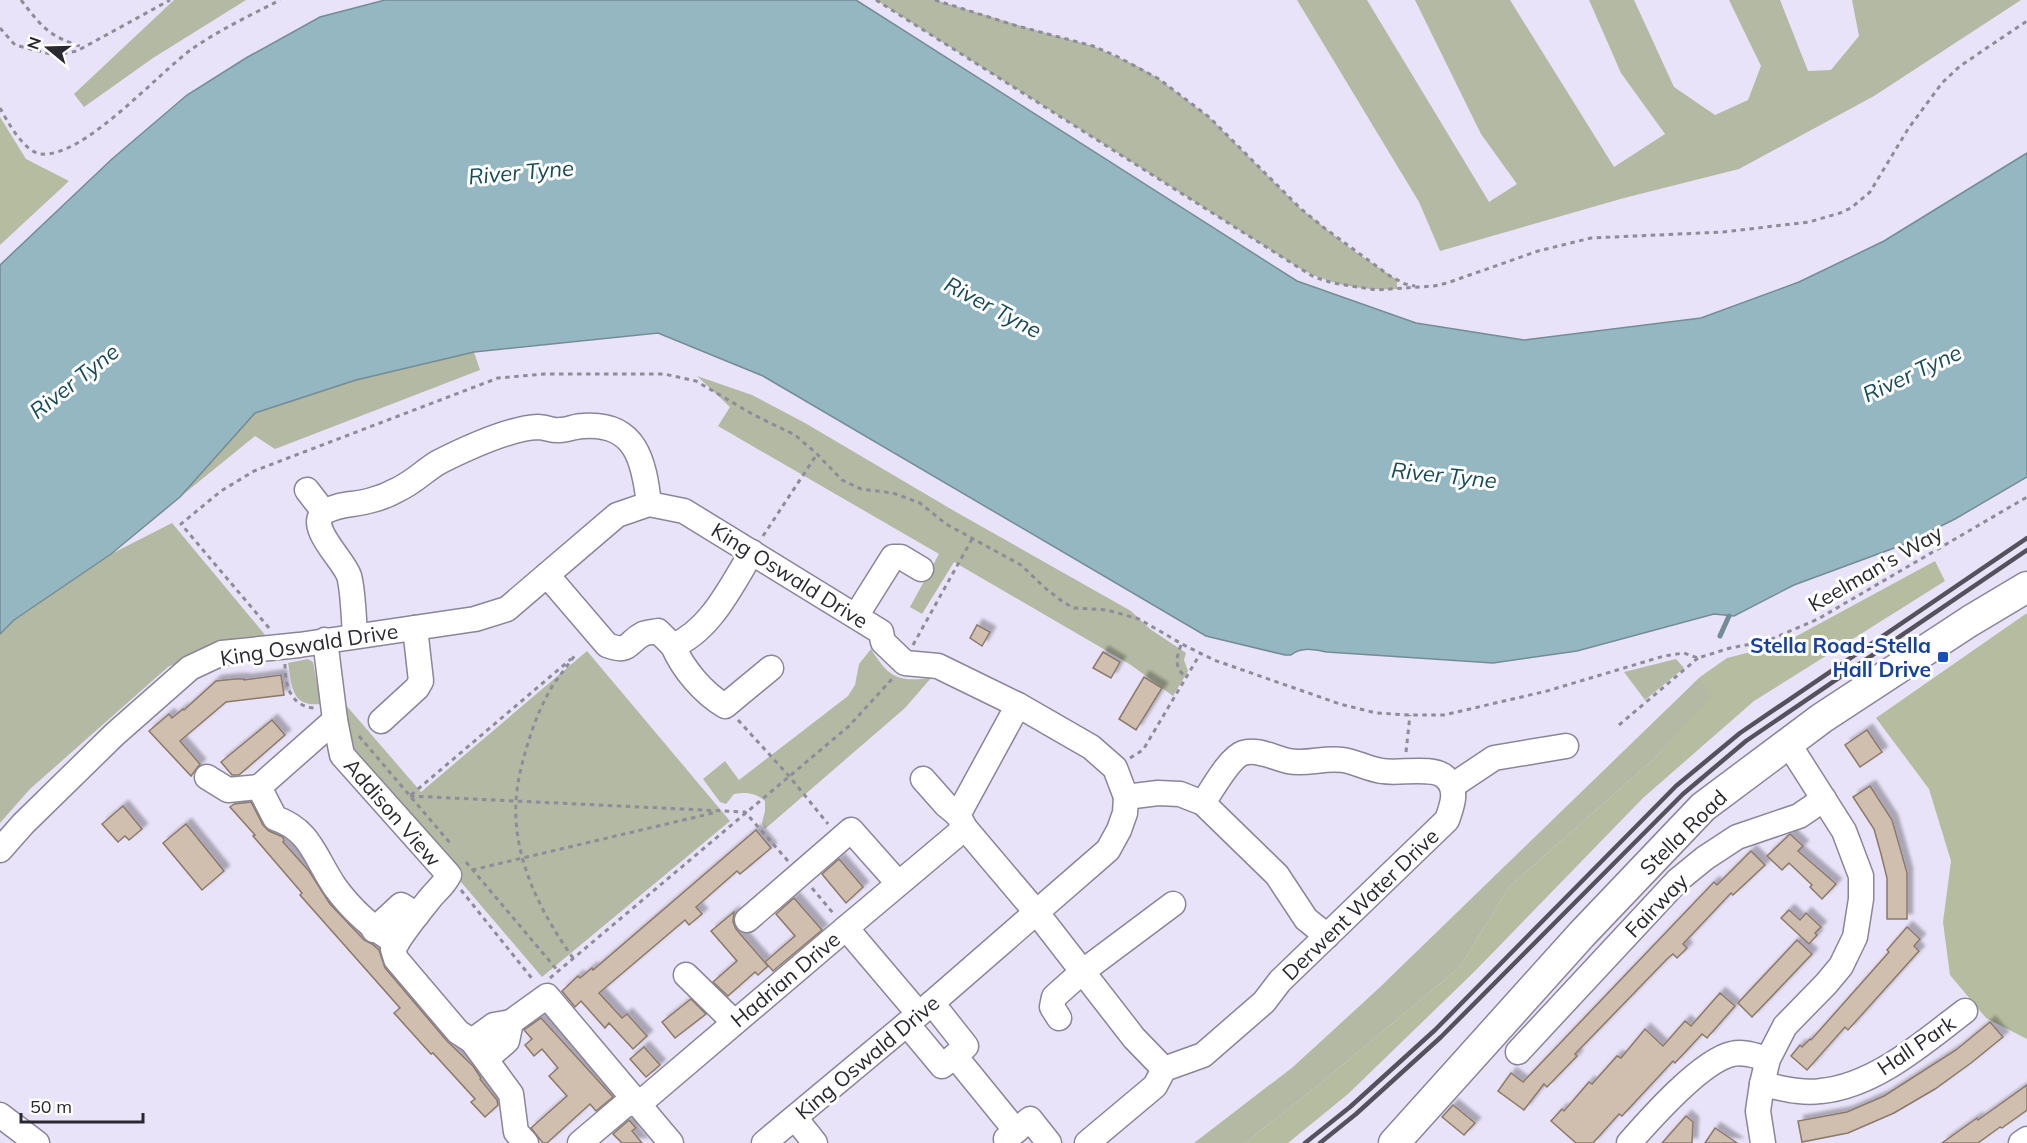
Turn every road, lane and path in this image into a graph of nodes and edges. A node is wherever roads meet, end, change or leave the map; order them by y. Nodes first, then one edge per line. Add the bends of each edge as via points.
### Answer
1 (21, 0) edge
2 (170, 0) edge
3 (280, 0) edge
4 (876, 0) edge
5 (935, 0) edge
6 (2027, 21) edge
7 (0, 28) edge
8 (85, 47) junction
9 (0, 108) edge
10 (1417, 286) junction
11 (817, 454) dead end
12 (307, 490) dead end
13 (2027, 497) edge
14 (650, 504) junction
15 (324, 512) junction
16 (972, 539) dead end
17 (752, 552) junction
18 (921, 569) dead end
19 (547, 575) junction
20 (2027, 587) edge
21 (856, 616) junction
22 (415, 628) junction
23 (599, 635) junction
24 (356, 636) junction
25 (325, 640) junction
26 (1182, 644) dead end
27 (673, 646) junction
28 (1730, 648) dead end
29 (1200, 654) dead end
30 (575, 655) junction
31 (1698, 658) dead end
32 (905, 663) junction
33 (771, 668) dead end
34 (1186, 677) junction
35 (1018, 705) junction
36 (725, 706) junction
37 (1410, 715) dead end
38 (335, 720) junction
39 (381, 721) dead end
40 (1619, 725) dead end
41 (1788, 743) junction
42 (1566, 746) dead end
43 (1115, 768) junction
44 (1404, 771) junction
45 (789, 776) junction
46 (207, 777) dead end
47 (923, 779) dead end
48 (1452, 786) junction
49 (259, 787) junction
50 (1126, 796) junction
51 (1824, 799) junction
52 (516, 801) junction
53 (1203, 803) junction
54 (719, 811) junction
55 (745, 813) junction
56 (962, 822) junction
57 (840, 839) junction
58 (0, 850) edge
59 (522, 858) junction
60 (800, 874) junction
61 (449, 875) junction
62 (898, 883) junction
63 (1173, 904) dead end
64 (1037, 913) junction
65 (417, 915) junction
66 (747, 920) dead end
67 (846, 928) junction
68 (374, 930) junction
69 (1327, 936) junction
70 (397, 943) junction
71 (573, 958) junction
72 (1082, 972) junction
73 (686, 975) dead end
74 (543, 992) junction
75 (1965, 1011) dead end
76 (919, 1014) junction
77 (1059, 1018) dead end
78 (734, 1023) junction
79 (479, 1050) junction
80 (1518, 1052) dead end
81 (955, 1056) junction
82 (1768, 1059) junction
83 (1164, 1069) junction
84 (1762, 1084) junction
85 (639, 1104) junction
86 (0, 1115) edge
87 (795, 1118) junction
88 (1013, 1137) edge
89 (2027, 1139) edge
90 (37, 1143) edge
91 (526, 1143) edge
92 (580, 1143) edge
93 (671, 1143) edge
94 (764, 1143) edge
95 (815, 1143) edge
96 (1049, 1143) edge
97 (1087, 1143) edge
98 (1394, 1143) edge
99 (1629, 1143) edge
100 (1763, 1143) edge
101 (2020, 1143) edge

1 - 8 path via 43,27 61,40
2 - 8 path
3 - 9 path via 196,46 98,131 64,149 40,154 33,151 19,138
4 - 10 path via 1314,277 1376,290
5 - 10 path via 1093,46 1137,66 1209,117 1323,227 1390,276
6 - 10 path via 1960,66 1942,83 1908,129 1870,192 1840,213 1809,222 1723,232 1591,238 1538,251 1447,283
7 - 8 path via 15,45 54,55
11 - 17 path
12 - 15 street
13 - 28 path, Keelman's Way via 1818,619 1767,641
14 - 15 street via 636,448 622,434 607,427 559,431 540,427 517,430 437,463 418,479 372,501 336,505
14 - 17 street, King Oswald Drive via 684,511
14 - 19 street, King Oswald Drive via 617,515
15 - 24 street via 318,522 349,576
16 - 32 path via 916,636
17 - 21 street, King Oswald Drive
17 - 27 street via 708,621
18 - 21 street via 901,557 893,557
19 - 22 street, King Oswald Drive via 507,609 475,619
19 - 23 street
20 - 41 main road, Stella Road via 1960,627
21 - 32 street, King Oswald Drive via 881,632 883,642
22 - 24 street, King Oswald Drive
22 - 39 street via 421,681
23 - 27 street via 618,650 643,634 658,631
23 - 30 path
24 - 25 street, King Oswald Drive
25 - 38 street, Addison View
25 - 58 street, King Oswald Drive via 222,653 190,668 115,734
26 - 34 path via 1177,666
27 - 36 street via 679,660 711,698
29 - 34 path
30 - 52 path via 552,686 535,722 521,765
30 - 52 path via 410,796
31 - 40 path
32 - 35 street via 938,666
32 - 45 path via 849,726
33 - 36 street
34 - 43 path via 1143,750
35 - 43 street via 1091,747
35 - 56 street
36 - 45 path
37 - 44 path
38 - 49 street
38 - 61 street, Addison View via 342,754
41 - 51 street
41 - 98 main road, Stella Road via 1703,807 1582,934
42 - 48 street via 1494,758
43 - 50 street
44 - 48 street via 1437,772
44 - 53 street via 1385,772 1344,760 1289,761 1254,751 1242,753 1232,762
45 - 55 path
45 - 57 path
46 - 49 street via 228,790
47 - 56 street
48 - 69 street, Derwent Water Drive via 1454,798 1448,820
49 - 68 street via 275,818 289,823 304,836 335,888
50 - 53 street via 1180,794
50 - 64 street, King Oswald Drive via 1125,813 1108,850
51 - 80 street, Fairway via 1799,816 1737,837 1678,880
51 - 82 street via 1844,831 1861,876 1857,927 1841,966 1785,1026
52 - 54 path
52 - 59 path
53 - 69 street via 1277,875 1306,919
54 - 55 path
54 - 59 path
55 - 60 path
55 - 71 path
56 - 62 street
56 - 64 street
57 - 60 street
57 - 62 street via 851,830
59 - 61 path
59 - 71 path via 542,907
60 - 66 street
60 - 67 path
61 - 65 street
61 - 74 path
62 - 67 street
63 - 72 street
64 - 72 street
64 - 76 street, King Oswald Drive
65 - 68 street via 401,905
65 - 70 street
67 - 76 street, Hadrian Drive
67 - 78 street, Hadrian Drive
68 - 70 street
69 - 83 street, Derwent Water Drive via 1264,1002 1203,1055
70 - 79 street via 393,950 396,959 458,1032
71 - 74 path
72 - 77 street via 1054,997 1052,1007
72 - 83 street
73 - 78 street
74 - 79 street via 511,1022 494,1024
74 - 85 street
75 - 84 street, Hall Park via 1869,1077 1821,1091 1797,1092
76 - 81 street via 966,1046
76 - 81 street via 942,1066
76 - 87 street, King Oswald Drive
78 - 85 street, Hadrian Drive
79 - 91 street via 511,1094 516,1132
81 - 88 street
82 - 84 street
82 - 99 street via 1743,1052 1713,1063 1682,1088
83 - 97 street via 1155,1086
84 - 100 street via 1758,1111
85 - 92 street, Hadrian Drive via 626,1104
85 - 93 street
86 - 90 street
87 - 94 street, King Oswald Drive
87 - 95 street
88 - 96 street via 1030,1119
89 - 101 street

